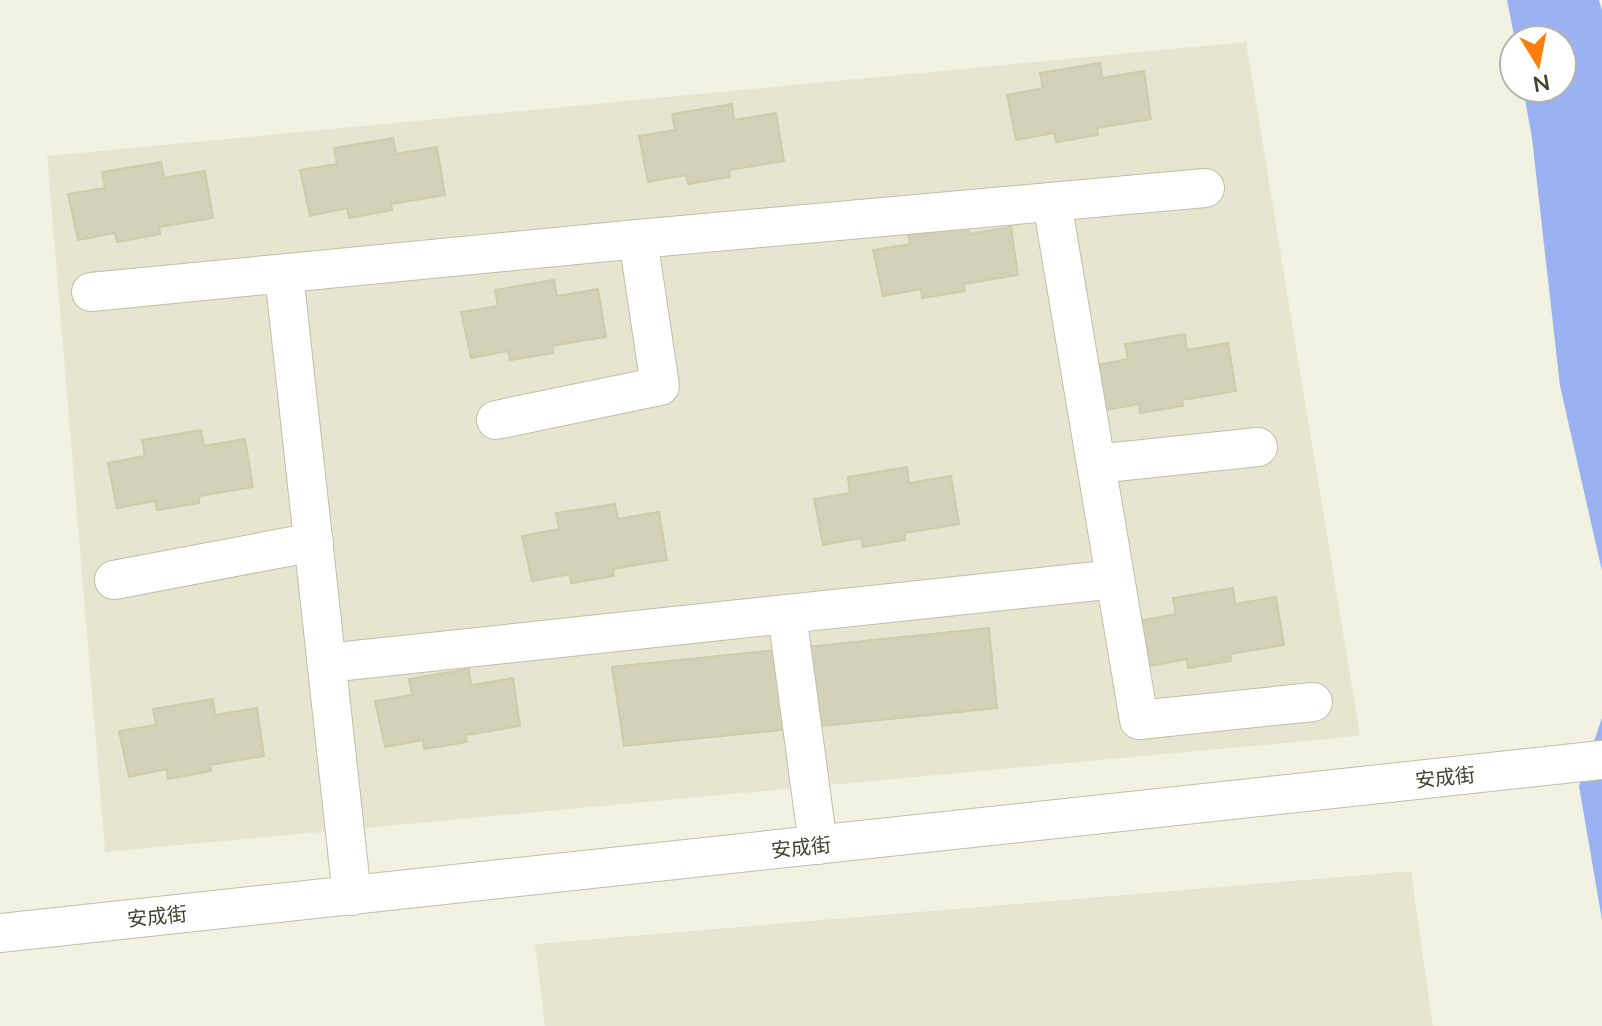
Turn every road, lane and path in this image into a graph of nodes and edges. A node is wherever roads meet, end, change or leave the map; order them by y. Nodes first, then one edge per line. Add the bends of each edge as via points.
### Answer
1 (1205, 188) dead end
2 (1052, 202) junction
3 (638, 239) junction
4 (284, 274) junction
5 (91, 292) dead end
6 (496, 420) dead end
7 (1258, 447) dead end
8 (1096, 464) junction
9 (314, 542) junction
10 (1115, 579) junction
11 (114, 580) dead end
12 (787, 614) junction
13 (327, 663) junction
14 (1313, 702) dead end
15 (1602, 760) edge
16 (818, 845) junction
17 (352, 896) junction
18 (0, 933) edge

1 - 2 street
2 - 3 street
2 - 8 street
3 - 4 street
3 - 6 street via 660,386
4 - 5 street
4 - 9 street
7 - 8 street
8 - 10 street
9 - 11 street
9 - 13 street
10 - 12 street
10 - 14 street via 1139,720
12 - 13 street
12 - 16 street
13 - 17 street
15 - 16 street, 安成街
16 - 17 street, 安成街
17 - 18 street, 安成街

